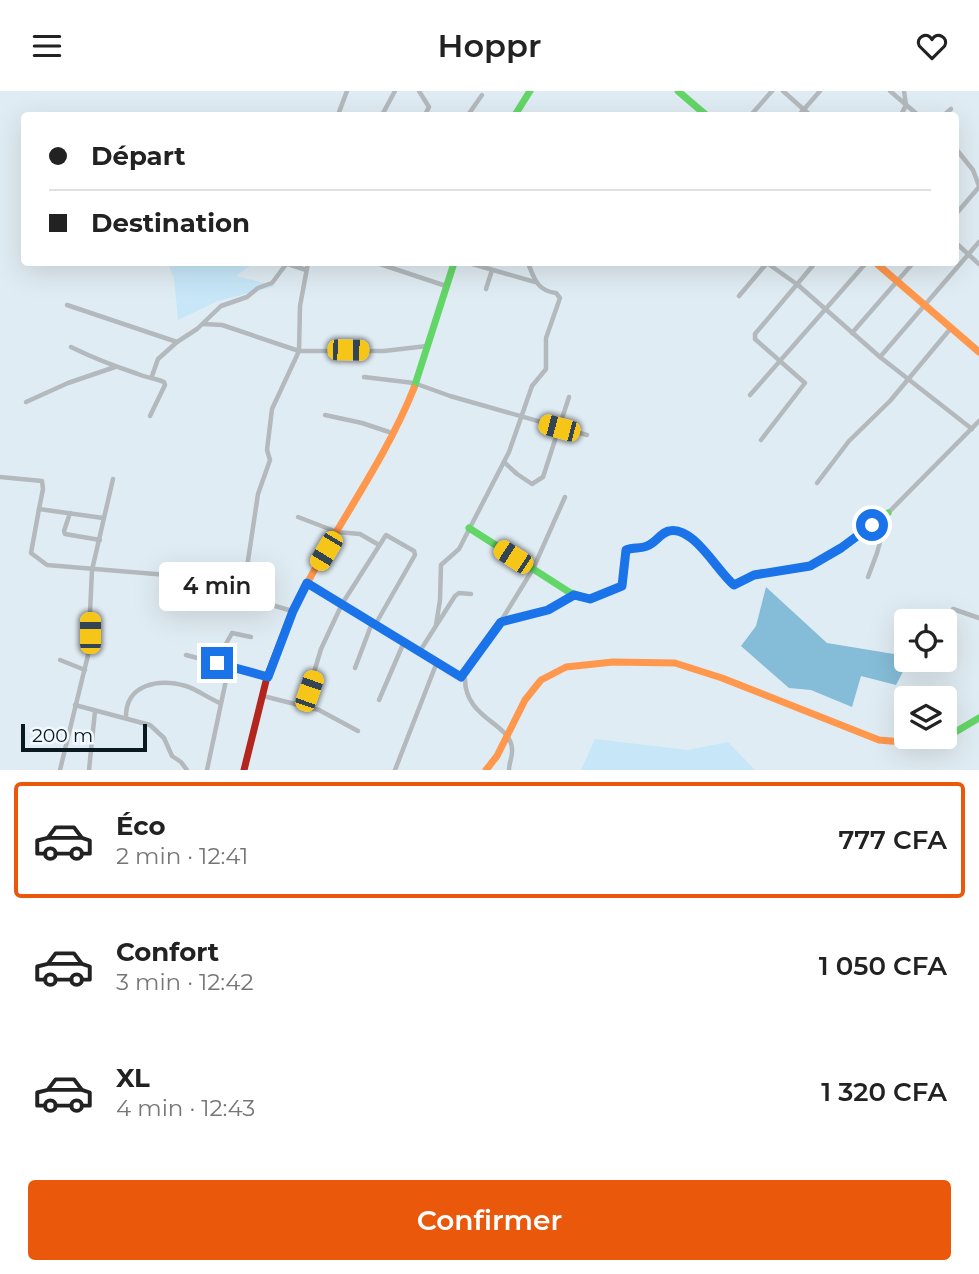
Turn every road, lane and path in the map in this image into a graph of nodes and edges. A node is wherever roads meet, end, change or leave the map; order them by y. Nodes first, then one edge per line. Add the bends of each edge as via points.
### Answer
1 (347, 91) edge
2 (396, 91) edge
3 (419, 91) edge
4 (530, 91) edge
5 (678, 91) edge
6 (772, 91) edge
7 (783, 91) edge
8 (820, 91) edge
9 (890, 91) edge
10 (904, 91) edge
11 (482, 95) dead end
12 (906, 105) junction
13 (951, 109) dead end
14 (804, 110) junction
15 (339, 112) edge
16 (385, 112) edge
17 (426, 112) edge
18 (470, 112) edge
19 (517, 112) edge
20 (702, 112) edge
21 (754, 112) edge
22 (806, 112) edge
23 (902, 112) edge
24 (914, 112) edge
25 (948, 112) edge
26 (959, 153) edge
27 (979, 186) edge
28 (959, 210) edge
29 (979, 242) edge
30 (959, 246) edge
31 (969, 254) junction
32 (979, 264) edge
33 (959, 265) edge
34 (284, 266) edge
35 (295, 266) edge
36 (307, 266) edge
37 (386, 266) edge
38 (453, 266) edge
39 (480, 266) edge
40 (529, 266) edge
41 (765, 266) edge
42 (772, 266) edge
43 (813, 266) edge
44 (863, 266) edge
45 (880, 266) edge
46 (910, 266) edge
47 (958, 266) edge
48 (492, 269) junction
49 (306, 270) junction
50 (897, 281) junction
51 (535, 282) junction
52 (798, 285) junction
53 (447, 286) junction
54 (486, 289) dead end
55 (739, 296) dead end
56 (67, 305) dead end
57 (924, 305) junction
58 (825, 307) junction
59 (203, 324) junction
60 (951, 328) junction
61 (852, 333) junction
62 (177, 342) junction
63 (427, 346) junction
64 (71, 347) dead end
65 (299, 351) junction
66 (979, 352) edge
67 (880, 357) junction
68 (779, 361) junction
69 (116, 367) junction
70 (152, 376) junction
71 (364, 377) dead end
72 (908, 379) junction
73 (414, 383) junction
74 (750, 395) dead end
75 (569, 397) dead end
76 (26, 402) dead end
77 (326, 415) dead end
78 (150, 416) dead end
79 (520, 416) junction
80 (979, 421) edge
81 (559, 428) junction
82 (972, 429) junction
83 (393, 433) junction
84 (587, 435) dead end
85 (761, 440) dead end
86 (504, 462) junction
87 (0, 477) edge
88 (113, 479) dead end
89 (817, 483) dead end
90 (565, 497) dead end
91 (39, 509) junction
92 (71, 513) junction
93 (888, 513) junction
94 (298, 517) dead end
95 (103, 518) junction
96 (469, 528) junction
97 (337, 532) junction
98 (100, 540) junction
99 (379, 545) junction
100 (533, 569) junction
101 (92, 570) junction
102 (868, 577) dead end
103 (307, 583) junction
104 (244, 587) junction
105 (471, 594) dead end
106 (574, 595) junction
107 (342, 604) junction
108 (957, 610) edge
109 (293, 611) junction
110 (979, 618) edge
111 (501, 622) junction
112 (373, 624) junction
113 (436, 625) junction
114 (251, 637) dead end
115 (404, 642) junction
116 (420, 652) junction
117 (186, 655) dead end
118 (60, 660) dead end
119 (437, 662) junction
120 (227, 665) junction
121 (355, 668) dead end
122 (85, 670) junction
123 (268, 677) junction
124 (461, 677) junction
125 (262, 696) junction
126 (379, 700) dead end
127 (220, 703) junction
128 (75, 705) junction
129 (304, 706) junction
130 (95, 711) junction
131 (126, 718) junction
132 (979, 718) edge
133 (358, 731) dead end
134 (957, 731) edge
135 (507, 734) junction
136 (894, 741) edge
137 (60, 770) edge
138 (89, 770) edge
139 (187, 770) edge
140 (207, 770) edge
141 (244, 770) edge
142 (395, 770) edge
143 (486, 770) edge
144 (509, 770) edge

1 - 15 street
2 - 16 street
3 - 17 street via 429,107
4 - 19 main road
5 - 20 main road
6 - 21 street
7 - 14 street
8 - 14 street
9 - 12 street
10 - 12 street
11 - 18 street
12 - 23 street
12 - 24 street
13 - 25 street
14 - 22 street
26 - 27 street
27 - 28 street
29 - 31 street
30 - 31 street
31 - 32 street
31 - 33 street
34 - 59 street via 272,283 221,306
35 - 49 street
36 - 49 street
37 - 53 street
38 - 53 main road
39 - 48 street
40 - 51 street
41 - 55 street
42 - 52 street
43 - 52 street
44 - 58 street
45 - 50 main road
46 - 50 street
47 - 57 street
48 - 51 street
48 - 54 street
49 - 65 street
50 - 57 main road
50 - 61 street
51 - 79 street via 560,298 546,338 546,369 532,386
52 - 58 street
52 - 68 street via 755,334
53 - 63 main road
56 - 62 street
57 - 60 main road
57 - 67 street
58 - 61 street
58 - 68 street
59 - 62 street
59 - 65 street via 222,325
60 - 66 main road
60 - 72 street
61 - 67 street
62 - 70 street via 159,359
63 - 65 street
63 - 73 main road
64 - 69 street
65 - 104 street via 272,409 270,460 258,494
67 - 72 street
68 - 74 street
68 - 85 street via 805,386
69 - 70 street
69 - 76 street
70 - 78 street via 165,385
71 - 73 street
72 - 82 street
72 - 89 street via 849,441
73 - 79 street
73 - 83 main road
75 - 81 street
77 - 83 street
79 - 81 street
79 - 86 street
80 - 82 street
81 - 84 street
81 - 86 street via 539,481 529,482
82 - 93 street
83 - 97 main road
86 - 96 street
87 - 91 street via 42,481
88 - 95 street
90 - 100 street
91 - 92 street
91 - 101 street via 33,556 47,565
92 - 95 street
92 - 98 street via 65,534
93 - 102 street
93 - 106 main road via 810,566 754,575 734,585 694,538 682,531 667,531 647,547 626,550 619,588 590,599
94 - 97 street
95 - 98 street
96 - 100 main road
96 - 113 street via 456,553 441,565
97 - 99 street via 360,534
97 - 103 main road
98 - 101 street
99 - 107 street
99 - 112 street via 386,535 415,555
100 - 106 main road
100 - 111 street
101 - 104 street via 215,579
101 - 122 street
103 - 107 street
103 - 109 main road
104 - 109 street via 252,599
105 - 113 street via 454,596
106 - 111 street via 548,610
107 - 112 street
107 - 129 street via 321,649
108 - 110 street
109 - 123 main road
111 - 124 street
112 - 115 street
112 - 121 street
113 - 116 street
114 - 120 street via 232,633 222,651
115 - 116 street
115 - 126 street
116 - 119 street
117 - 120 street
118 - 122 street
119 - 124 street
119 - 142 street
120 - 123 street
120 - 127 street
122 - 128 street
123 - 125 main road
124 - 135 street via 471,703
125 - 129 street
125 - 141 main road
127 - 131 street via 187,686 160,682 139,688 127,706
127 - 140 street
128 - 130 street
128 - 137 street
129 - 133 street
130 - 131 street
130 - 138 street
131 - 139 street via 156,730
132 - 134 main road
135 - 136 main road via 529,695 551,673 574,665 659,661 722,678 879,740
135 - 143 main road
135 - 144 street via 512,750

